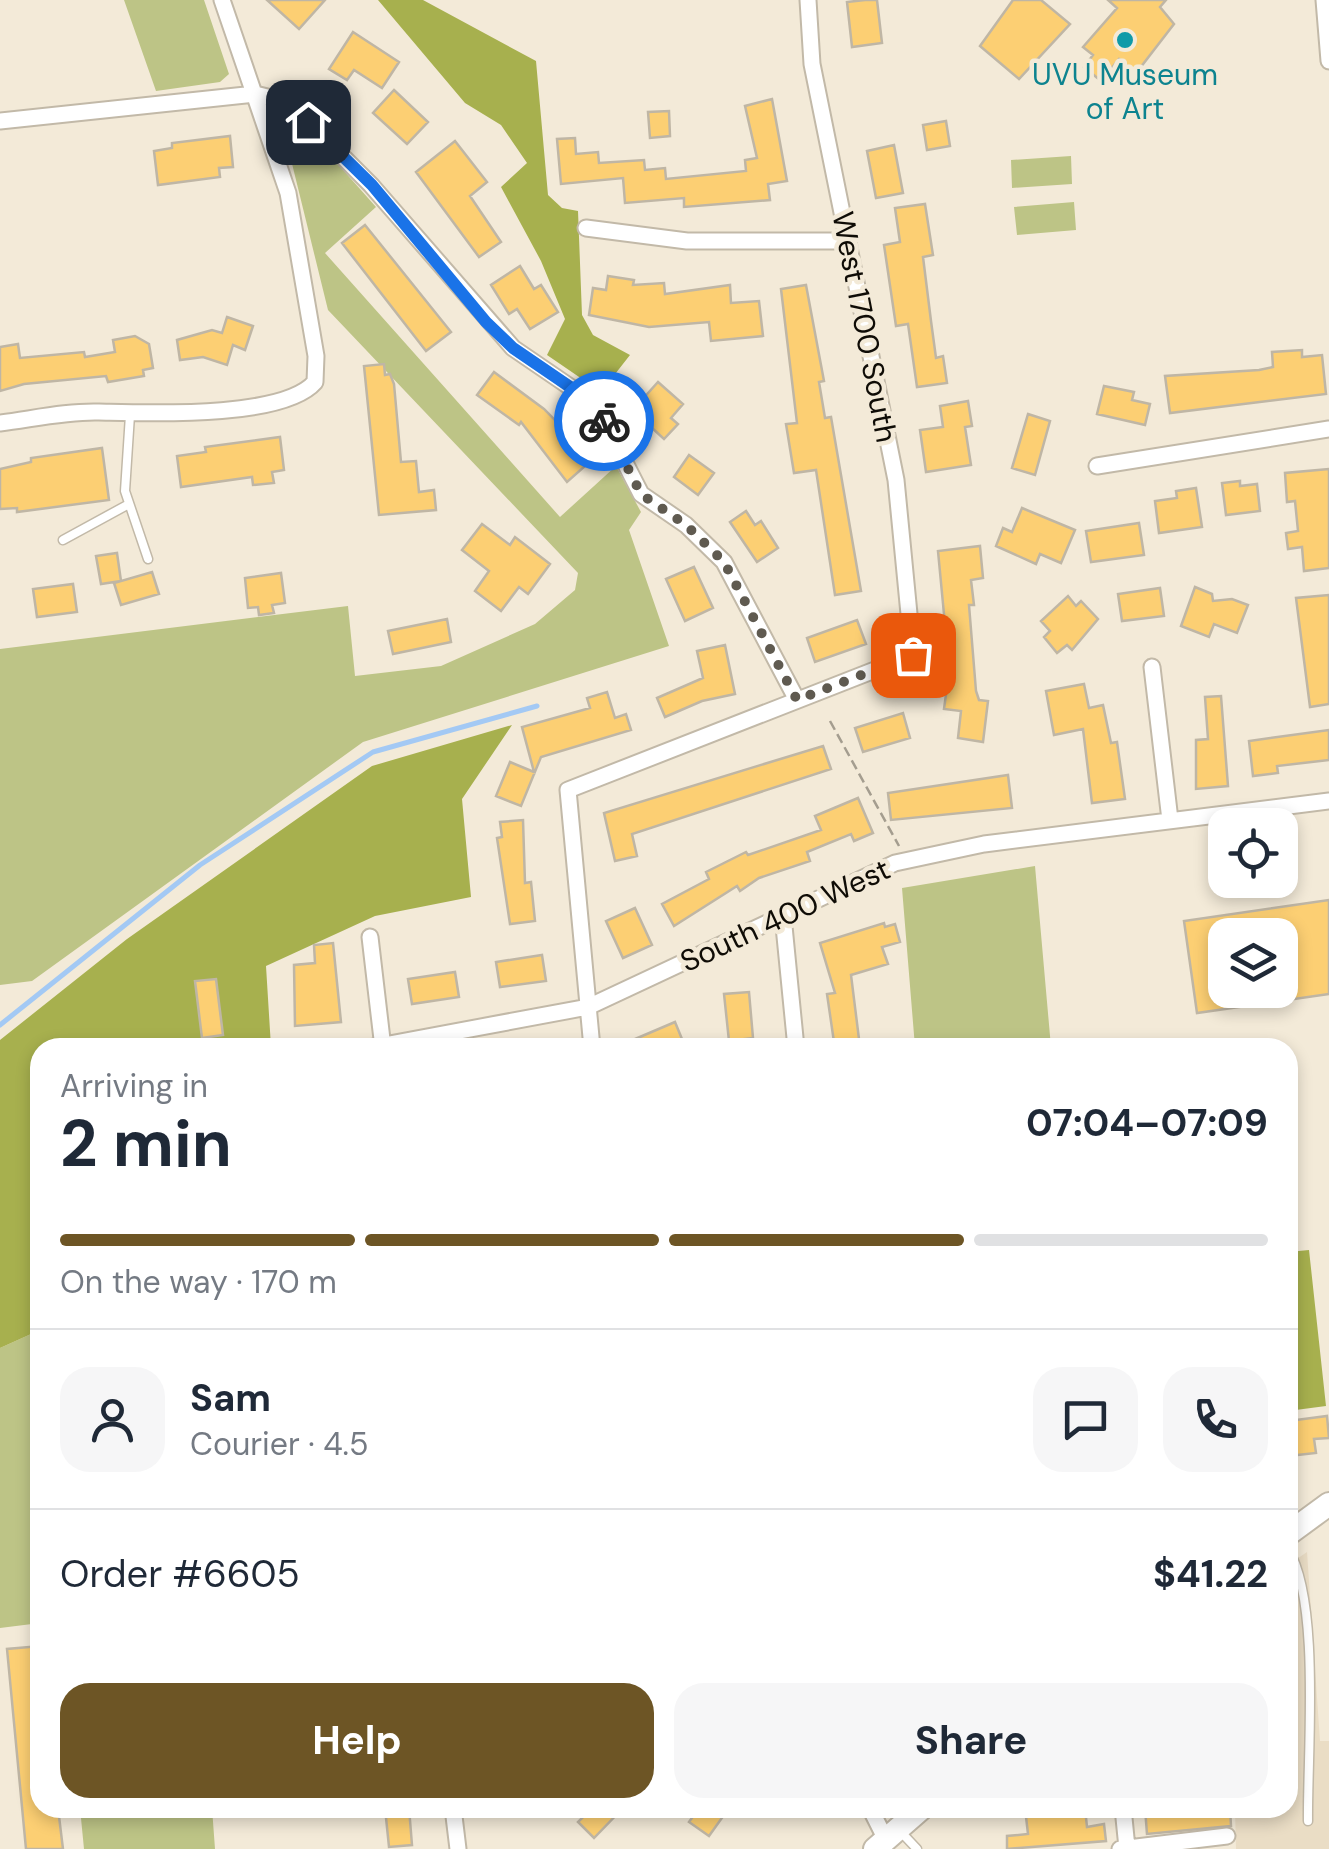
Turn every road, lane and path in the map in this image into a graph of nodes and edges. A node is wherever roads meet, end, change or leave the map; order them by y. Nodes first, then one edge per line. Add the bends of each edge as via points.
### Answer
1 (222, 0) edge
2 (808, 0) edge
3 (1324, 0) edge
4 (1327, 20) edge
5 (1329, 62) edge
6 (255, 94) junction
7 (0, 121) edge
8 (586, 228) dead end
9 (848, 241) junction
10 (130, 415) junction
11 (0, 423) edge
12 (1329, 429) edge
13 (1097, 466) dead end
14 (129, 504) junction
15 (64, 540) dead end
16 (148, 559) dead end
17 (1152, 666) dead end
18 (797, 700) junction
19 (830, 720) dead end
20 (1329, 801) edge
21 (1170, 820) junction
22 (900, 848) dead end
23 (783, 916) junction
24 (370, 937) dead end
25 (588, 1006) junction
26 (377, 1038) edge
27 (420, 1038) edge
28 (591, 1038) edge
29 (795, 1038) edge
30 (1329, 1504) edge
31 (1298, 1527) edge
32 (1298, 1579) edge
33 (454, 1818) edge
34 (910, 1818) edge
35 (1123, 1818) edge
36 (1308, 1821) dead end
37 (1227, 1836) dead end
38 (885, 1838) edge
39 (458, 1849) edge
40 (918, 1849) edge
41 (1124, 1849) edge

1 - 6 street
2 - 9 street, West 1700 South via 812,64
3 - 4 street
4 - 5 street
6 - 7 street
6 - 10 street via 296,225 315,382 292,399
6 - 18 street via 288,102 372,185 486,322 595,404 641,494 724,562
8 - 9 street via 687,241
9 - 18 street, West 1700 South via 896,480 913,655
10 - 11 street via 97,412
10 - 14 lane
12 - 13 street
14 - 15 lane
14 - 16 lane
17 - 21 street
18 - 25 street via 568,790
19 - 22 path
20 - 21 street, South 400 West
21 - 23 street, South 400 West via 984,844 895,863
23 - 25 street, South 400 West
23 - 29 street
24 - 26 street
25 - 27 street, South 400 West
25 - 28 street
30 - 31 street
32 - 36 lane via 1310,1683
33 - 39 street
34 - 38 street
35 - 41 street
37 - 41 street
38 - 40 lane

